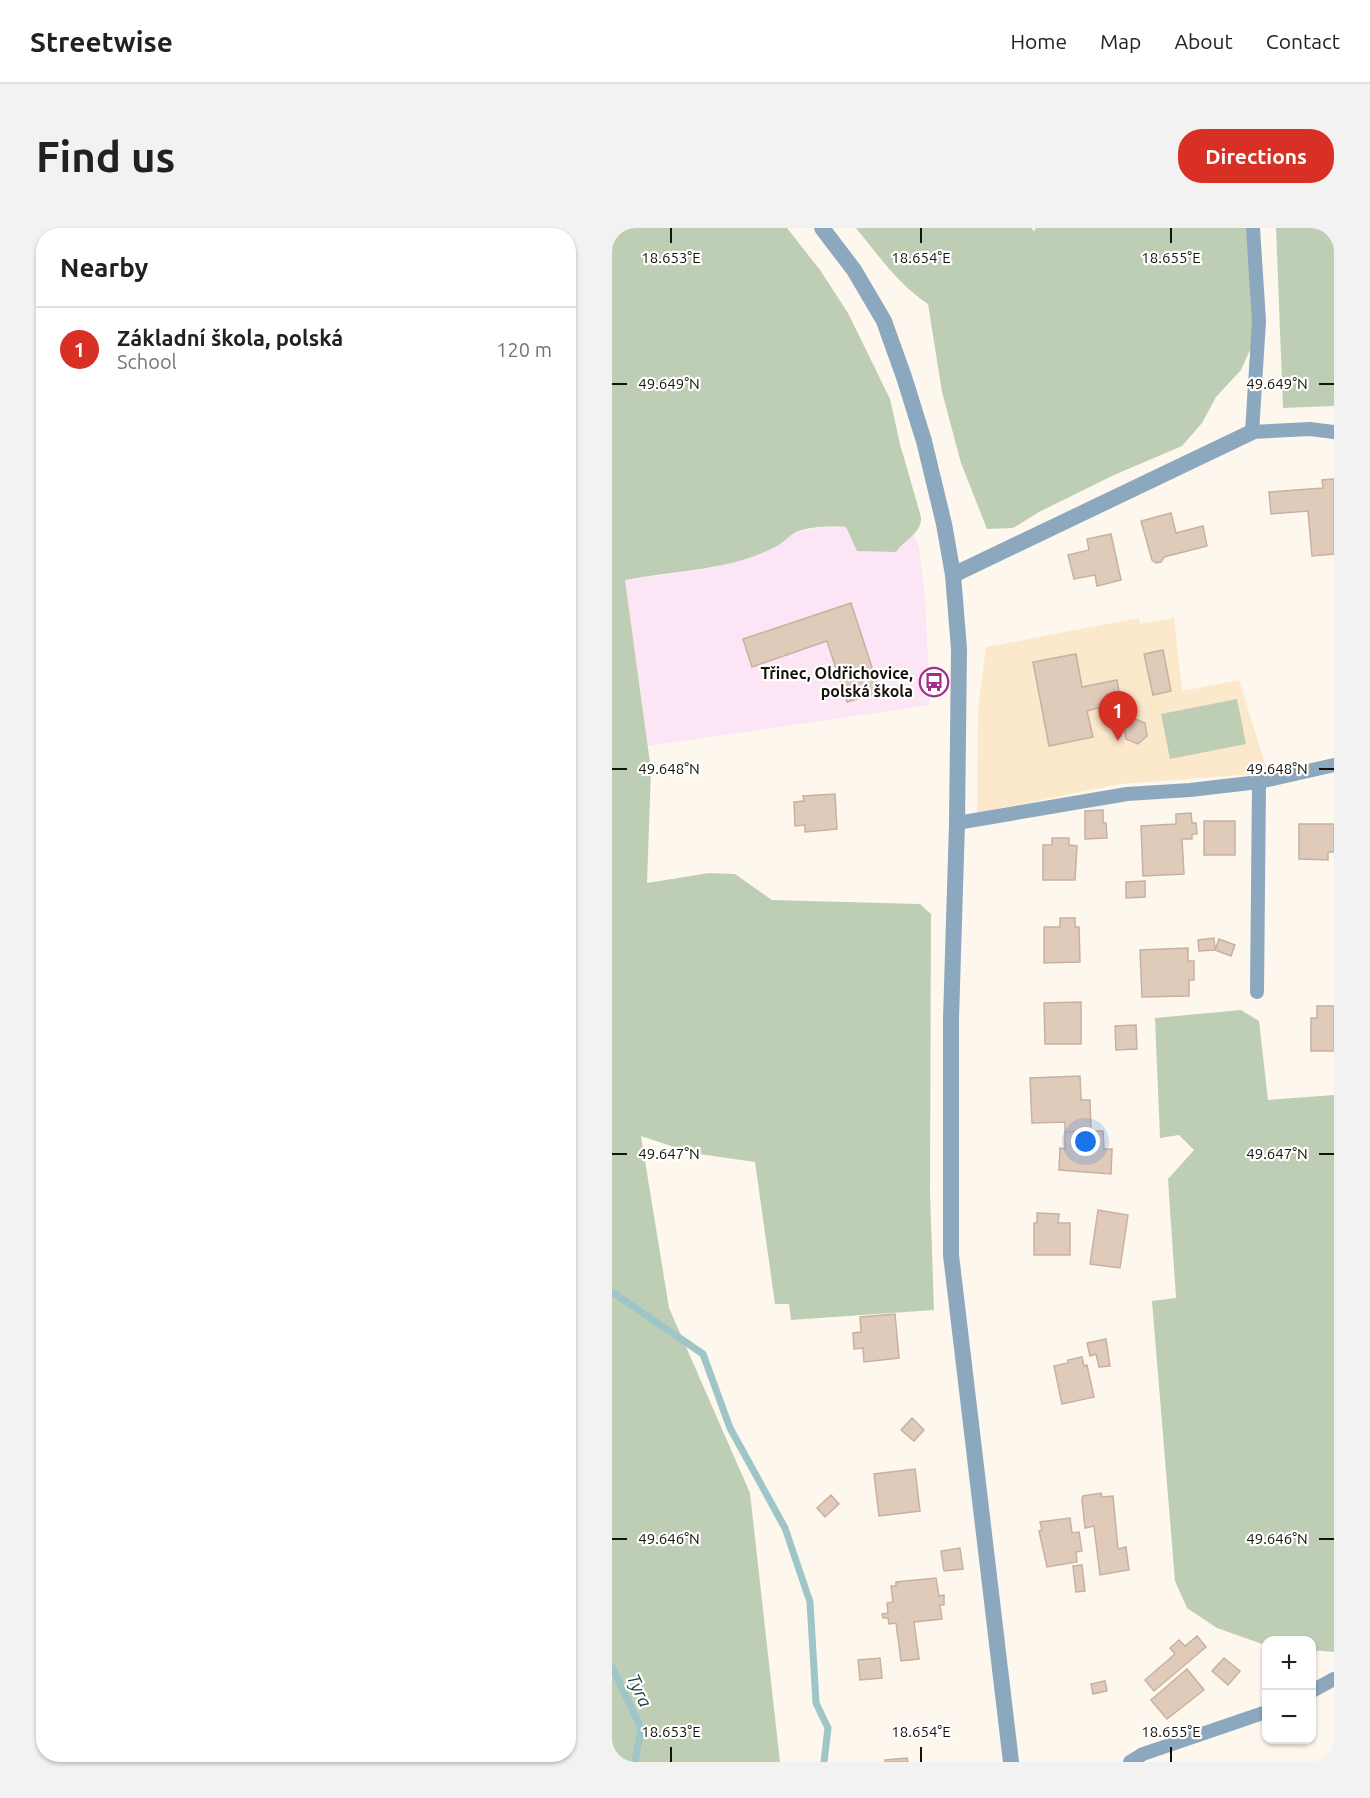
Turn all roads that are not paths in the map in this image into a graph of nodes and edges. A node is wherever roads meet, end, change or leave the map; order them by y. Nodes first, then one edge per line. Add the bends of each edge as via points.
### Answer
1 (822, 228) edge
2 (1253, 228) edge
3 (1252, 432) junction
4 (1334, 432) edge
5 (953, 575) junction
6 (1334, 765) edge
7 (1259, 782) junction
8 (957, 823) junction
9 (1257, 992) dead end
10 (1334, 1679) edge
11 (1316, 1688) edge
12 (1262, 1713) edge
13 (1011, 1762) edge
14 (1130, 1762) edge

1 - 5 street via 854,270 884,321 924,441
2 - 3 lane via 1259,321
3 - 4 lane
3 - 5 street
5 - 8 street via 959,649
6 - 7 lane
7 - 8 lane via 1127,794
7 - 9 lane
8 - 13 street via 951,1019 951,1255
10 - 11 lane
12 - 14 lane via 1143,1754

